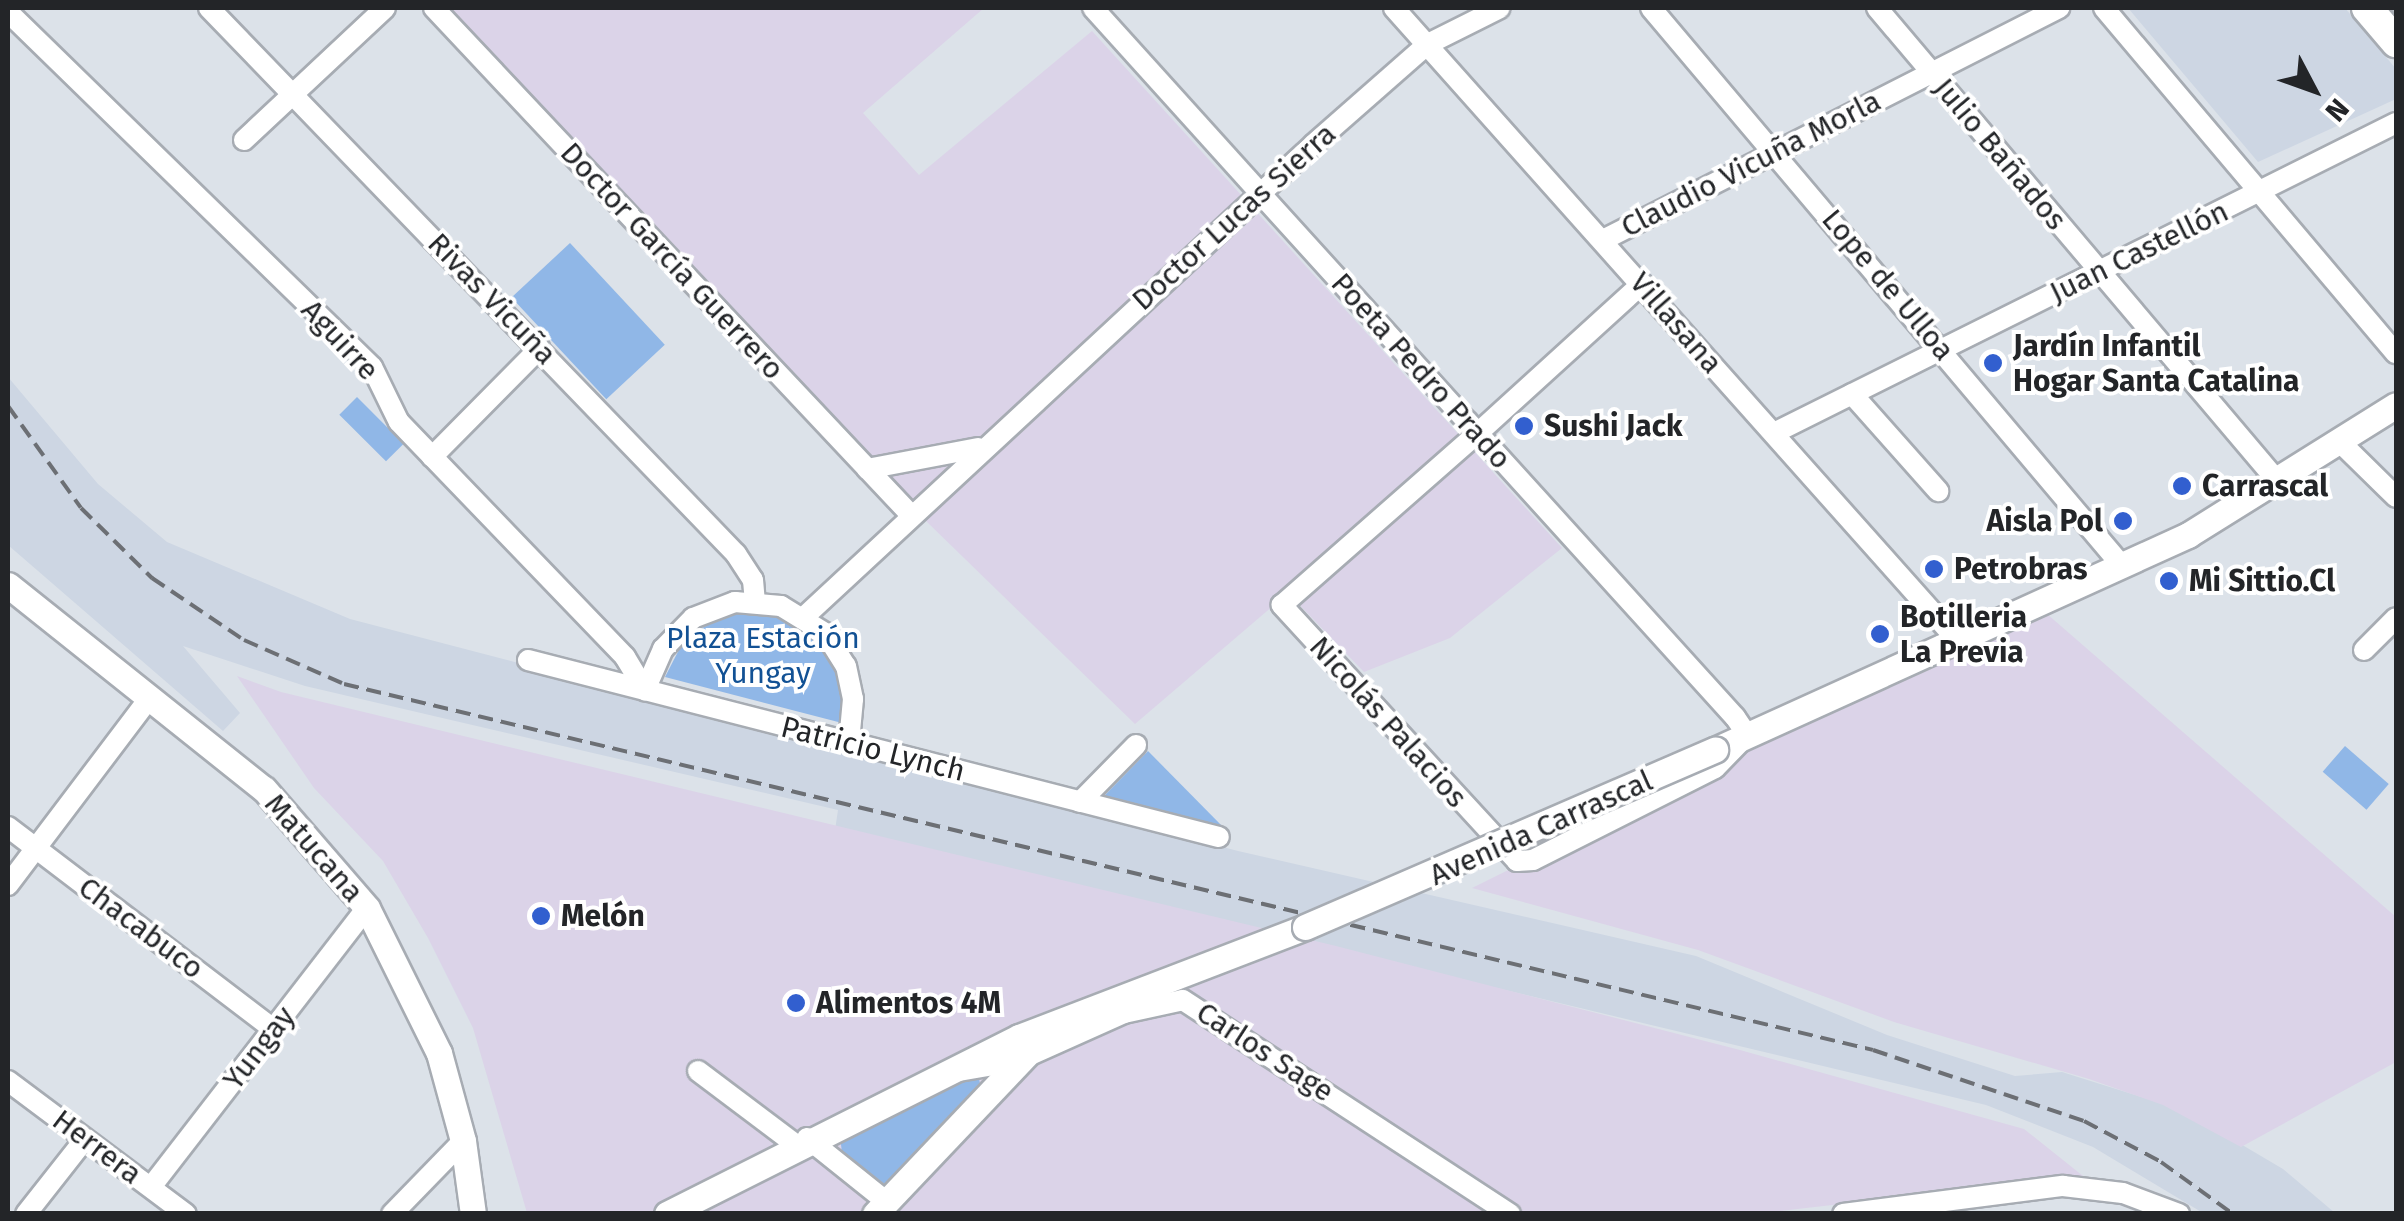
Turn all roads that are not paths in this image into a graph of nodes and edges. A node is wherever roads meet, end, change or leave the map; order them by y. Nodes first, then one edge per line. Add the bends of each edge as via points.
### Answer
1 (209, 8) edge
2 (386, 8) edge
3 (434, 8) edge
4 (1093, 8) edge
5 (1394, 8) edge
6 (1500, 8) edge
7 (1651, 8) edge
8 (1877, 8) edge
9 (2059, 8) edge
10 (2104, 8) edge
11 (2353, 8) edge
12 (2367, 8) edge
13 (2384, 8) edge
14 (8, 12) edge
15 (2396, 22) edge
16 (2396, 42) edge
17 (1428, 44) junction
18 (2396, 57) edge
19 (1932, 72) junction
20 (295, 92) junction
21 (2396, 124) edge
22 (244, 140) dead end
23 (1776, 152) junction
24 (2260, 191) junction
25 (1260, 192) junction
26 (1603, 240) junction
27 (2100, 271) junction
28 (1642, 284) junction
29 (540, 348) junction
30 (1942, 349) junction
31 (2396, 353) edge
32 (1852, 394) junction
33 (2396, 406) edge
34 (1478, 433) junction
35 (1774, 434) junction
36 (2342, 442) junction
37 (984, 447) junction
38 (432, 457) junction
39 (868, 469) junction
40 (2279, 483) junction
41 (1938, 491) dead end
42 (2396, 497) edge
43 (911, 515) junction
44 (2122, 566) junction
45 (8, 584) edge
46 (755, 601) junction
47 (1282, 605) joint
48 (804, 617) junction
49 (2396, 618) edge
50 (1956, 640) junction
51 (2364, 650) dead end
52 (528, 660) dead end
53 (645, 690) junction
54 (150, 697) junction
55 (1747, 736) junction
56 (848, 742) junction
57 (1136, 745) dead end
58 (1080, 802) junction
59 (8, 828) edge
60 (1219, 838) dead end
61 (36, 848) junction
62 (8, 886) edge
63 (367, 908) junction
64 (274, 1029) junction
65 (1003, 1058) junction
66 (698, 1071) dead end
67 (8, 1082) edge
68 (85, 1139) junction
69 (463, 1141) junction
70 (801, 1141) junction
71 (151, 1188) junction
72 (881, 1208) edge
73 (26, 1214) edge
74 (186, 1214) edge
75 (392, 1214) edge
76 (473, 1214) edge
77 (667, 1214) edge
78 (1510, 1214) edge
79 (1843, 1214) edge
80 (2178, 1214) edge

1 - 20 street, Rivas Vicuña
2 - 20 street
3 - 39 street, Doctor García Guerrero
4 - 25 street, Poeta Pedro Prado
5 - 17 street, Villasana
6 - 17 street, Doctor Lucas Sierra
7 - 23 street, Lope de Ulloa
8 - 19 street, Julio Bañados
9 - 19 street, Claudio Vicuña Morla
10 - 24 street
11 - 18 street
12 - 16 highway
13 - 15 main road
14 - 38 street, Aguirre via 372,367 399,422
17 - 25 street, Doctor Lucas Sierra
17 - 26 street, Villasana
19 - 23 street, Claudio Vicuña Morla
19 - 27 street, Julio Bañados
20 - 22 street
20 - 29 street, Rivas Vicuña
21 - 24 street, Juan Castellón
23 - 26 street, Claudio Vicuña Morla
23 - 30 street, Lope de Ulloa
24 - 27 street, Juan Castellón
24 - 31 street
25 - 34 street, Poeta Pedro Prado
25 - 37 street, Doctor Lucas Sierra
26 - 28 street, Villasana
27 - 30 street, Juan Castellón
27 - 40 street, Julio Bañados
28 - 34 street, Claudio Vicuña Morla
28 - 35 street, Villasana
29 - 38 street
29 - 46 street, Rivas Vicuña via 744,564
30 - 32 street, Juan Castellón
30 - 44 street, Lope de Ulloa
32 - 35 street, Juan Castellón
32 - 41 street
33 - 36 main road, Avenida Carrascal
34 - 47 street, Claudio Vicuña Morla
34 - 55 street, Poeta Pedro Prado
35 - 50 street, Villasana
36 - 40 main road, Avenida Carrascal
36 - 42 street
37 - 39 street
37 - 43 street, Doctor Lucas Sierra
38 - 53 street, Aguirre via 625,657
39 - 43 street, Doctor García Guerrero
40 - 44 main road, Avenida Carrascal
43 - 48 street, Doctor Lucas Sierra
44 - 50 main road, Avenida Carrascal
45 - 54 main road, Matucana
46 - 48 street
46 - 53 street via 714,608 685,624 663,649
47 - 55 street, Nicolás Palacios via 1517,861 1532,860 1716,768
48 - 56 street via 846,666 853,698
49 - 51 street
50 - 55 main road, Avenida Carrascal
52 - 53 street, Patricio Lynch
53 - 56 street, Patricio Lynch
54 - 61 street
54 - 63 main road, Matucana via 264,789
55 - 65 main road, Avenida Carrascal, bridge via 1419,883 1065,1020
56 - 58 street, Patricio Lynch
57 - 58 street
58 - 60 street, Patricio Lynch
59 - 61 street, Chacabuco
61 - 62 street
61 - 64 street, Chacabuco
63 - 64 street, Yungay
63 - 69 main road, Matucana via 438,1053
64 - 71 street, Yungay
65 - 70 main road, Avenida Carrascal via 940,1073
65 - 72 main road via 994,1091
65 - 78 street, Carlos Sage via 1124,1013 1183,1000
66 - 70 street
67 - 68 street, Herrera
68 - 71 street, Herrera
68 - 73 street
69 - 75 street
69 - 76 main road, Matucana
70 - 72 street
70 - 77 main road, Avenida Carrascal
71 - 74 street, Herrera
79 - 80 street via 2063,1186 2122,1194

